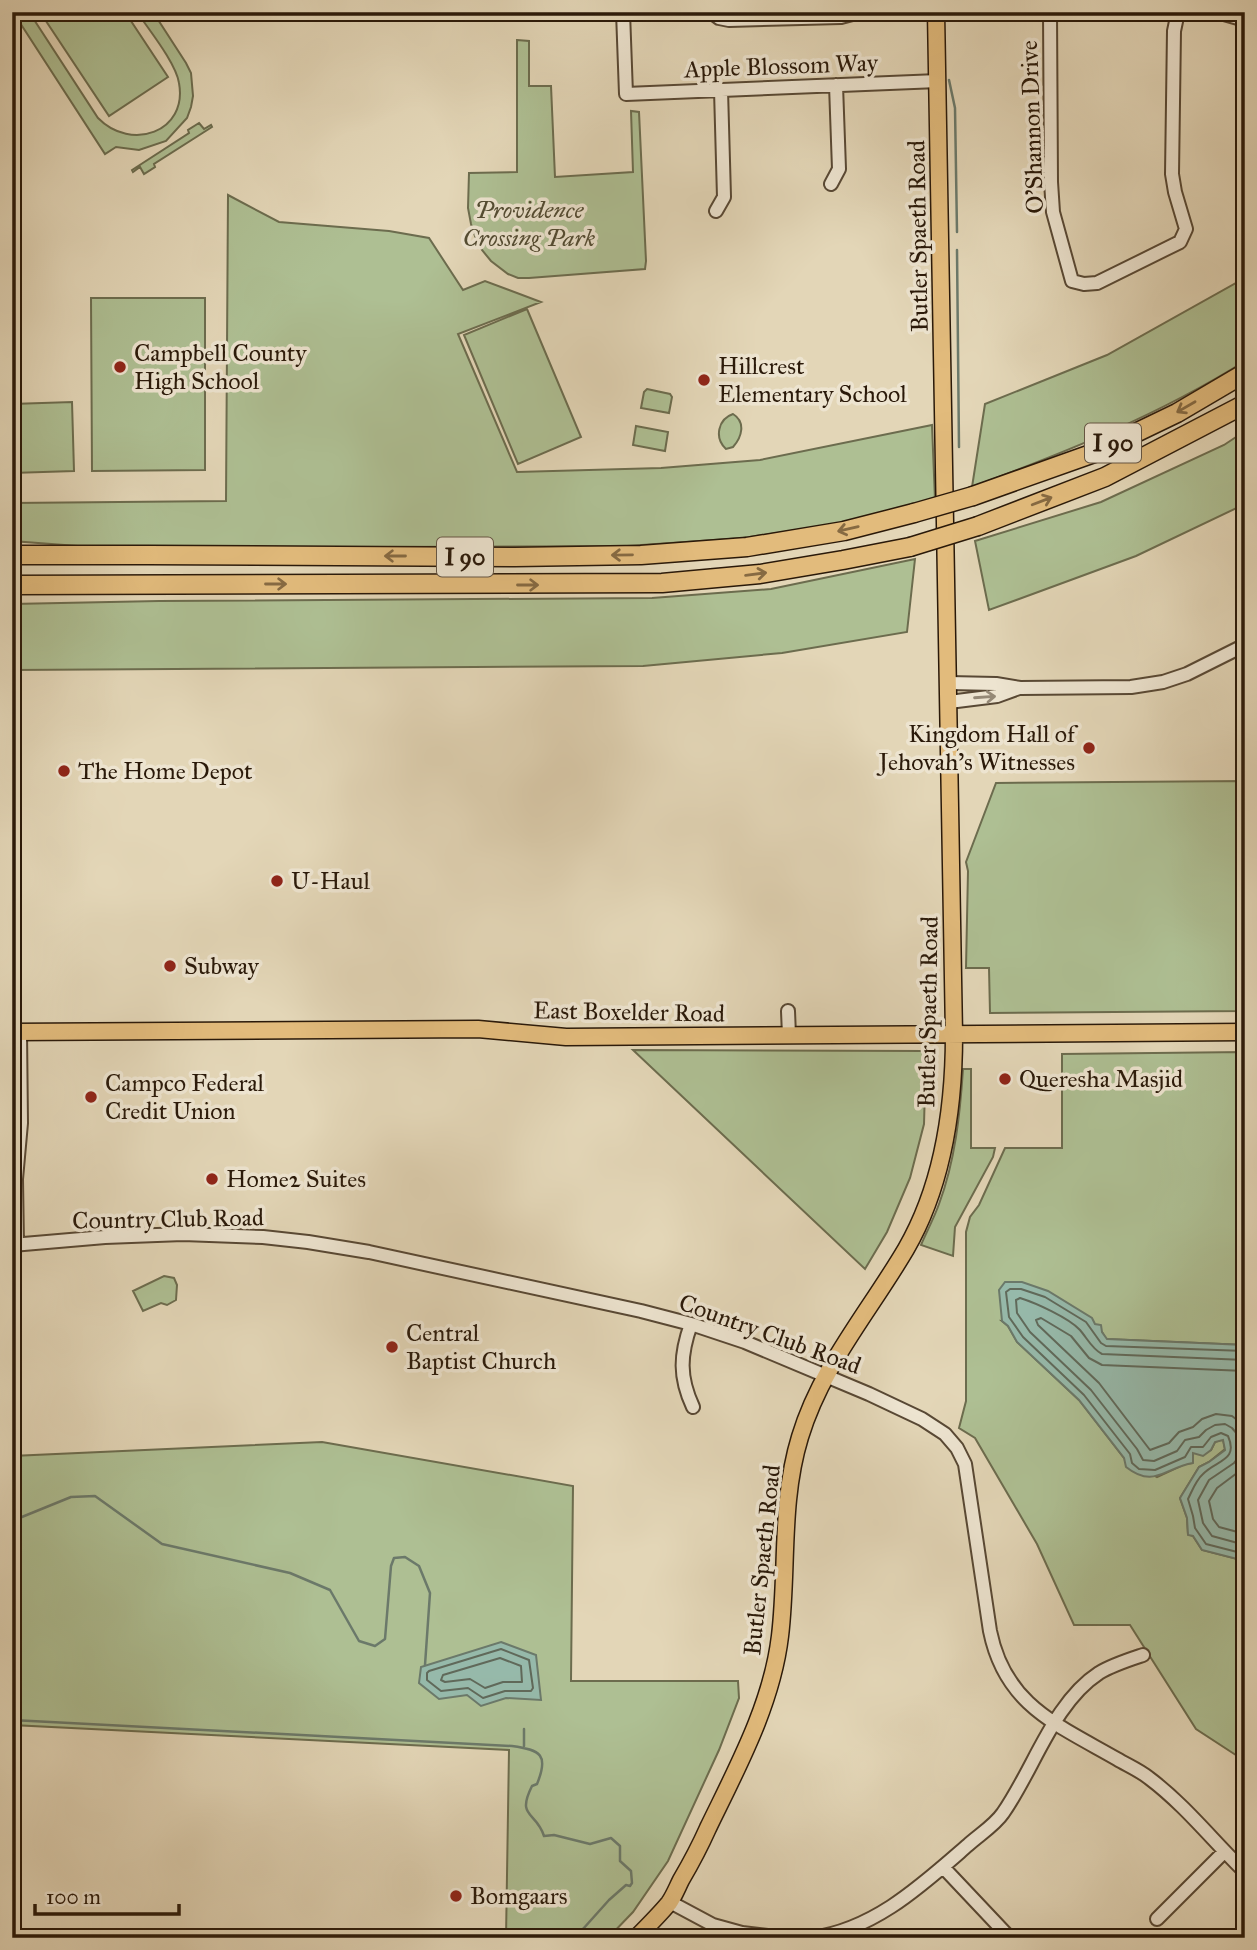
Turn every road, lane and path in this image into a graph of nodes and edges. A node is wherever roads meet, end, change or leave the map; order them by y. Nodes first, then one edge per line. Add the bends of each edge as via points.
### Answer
1 (623, 12) edge
2 (711, 12) edge
3 (860, 12) edge
4 (936, 12) edge
5 (1051, 12) edge
6 (1178, 12) edge
7 (1217, 12) edge
8 (1245, 20) edge
9 (938, 81) junction
10 (836, 85) junction
11 (721, 90) junction
12 (831, 184) dead end
13 (716, 211) dead end
14 (1245, 373) edge
15 (1245, 404) edge
16 (12, 547) edge
17 (12, 555) edge
18 (148, 555) junction
19 (231, 584) junction
20 (12, 585) edge
21 (12, 593) edge
22 (1245, 645) edge
23 (949, 683) junction
24 (1020, 688) junction
25 (950, 702) junction
26 (788, 1011) dead end
27 (16, 1032) edge
28 (1245, 1032) edge
29 (789, 1035) junction
30 (954, 1035) junction
31 (14, 1245) edge
32 (691, 1324) junction
33 (825, 1376) junction
34 (693, 1408) dead end
35 (1143, 1655) dead end
36 (1054, 1723) junction
37 (1224, 1852) junction
38 (943, 1867) junction
39 (1245, 1872) edge
40 (670, 1902) junction
41 (1157, 1919) dead end
42 (636, 1938) edge
43 (785, 1938) edge
44 (811, 1938) edge
45 (1010, 1938) edge

1 - 11 street, Apple Blossom Way via 626,94
2 - 3 street via 729,20 841,17
4 - 9 main road, Butler Spaeth Road
5 - 6 street, O'Shannon Drive via 1052,212 1072,281 1084,284 1097,283 1180,242 1186,229 1172,174
7 - 8 street
9 - 10 street, Apple Blossom Way
9 - 23 main road, Butler Spaeth Road
10 - 11 street, Apple Blossom Way
10 - 12 street via 839,169
11 - 13 street via 724,197
14 -> 18 highway, I 90, bridge via 1177,413 1094,453 973,496 844,531 747,547 641,555
19 -> 15 highway, I 90, bridge via 662,583 843,560 910,547 978,526 1104,477
16 - 18 highway, I 90
17 - 18 highway, I 90
19 - 20 highway, I 90
19 - 21 highway, I 90
22 - 24 street via 1163,682 1131,687
23 - 24 street
23 - 25 main road, Butler Spaeth Road
25 -> 24 street
25 - 30 main road, Butler Spaeth Road
26 - 29 street
27 - 29 main road, East Boxelder Road via 478,1029 566,1037
27 - 31 street via 21,1123
28 - 30 main road, East Boxelder Road
29 - 30 main road, East Boxelder Road
30 - 33 main road, Butler Spaeth Road via 947,1131 926,1207 907,1248
31 - 32 street, Country Club Road via 183,1234 297,1240
32 - 33 street, Country Club Road
32 - 34 street via 682,1374
33 - 36 street, Country Club Road via 922,1419 957,1448 965,1464 994,1651 1027,1704
33 - 40 main road, Butler Spaeth Road via 799,1438 790,1478 780,1640 768,1691 735,1771
35 - 36 street via 1097,1674 1069,1700
36 - 37 street, Country Club Road via 1147,1776
36 - 38 street via 1002,1815
37 - 39 street, Country Club Road
37 - 41 street
38 - 44 street via 874,1918 848,1930
38 - 45 street
40 - 42 main road, Butler Spaeth Road
40 - 43 street via 713,1925

